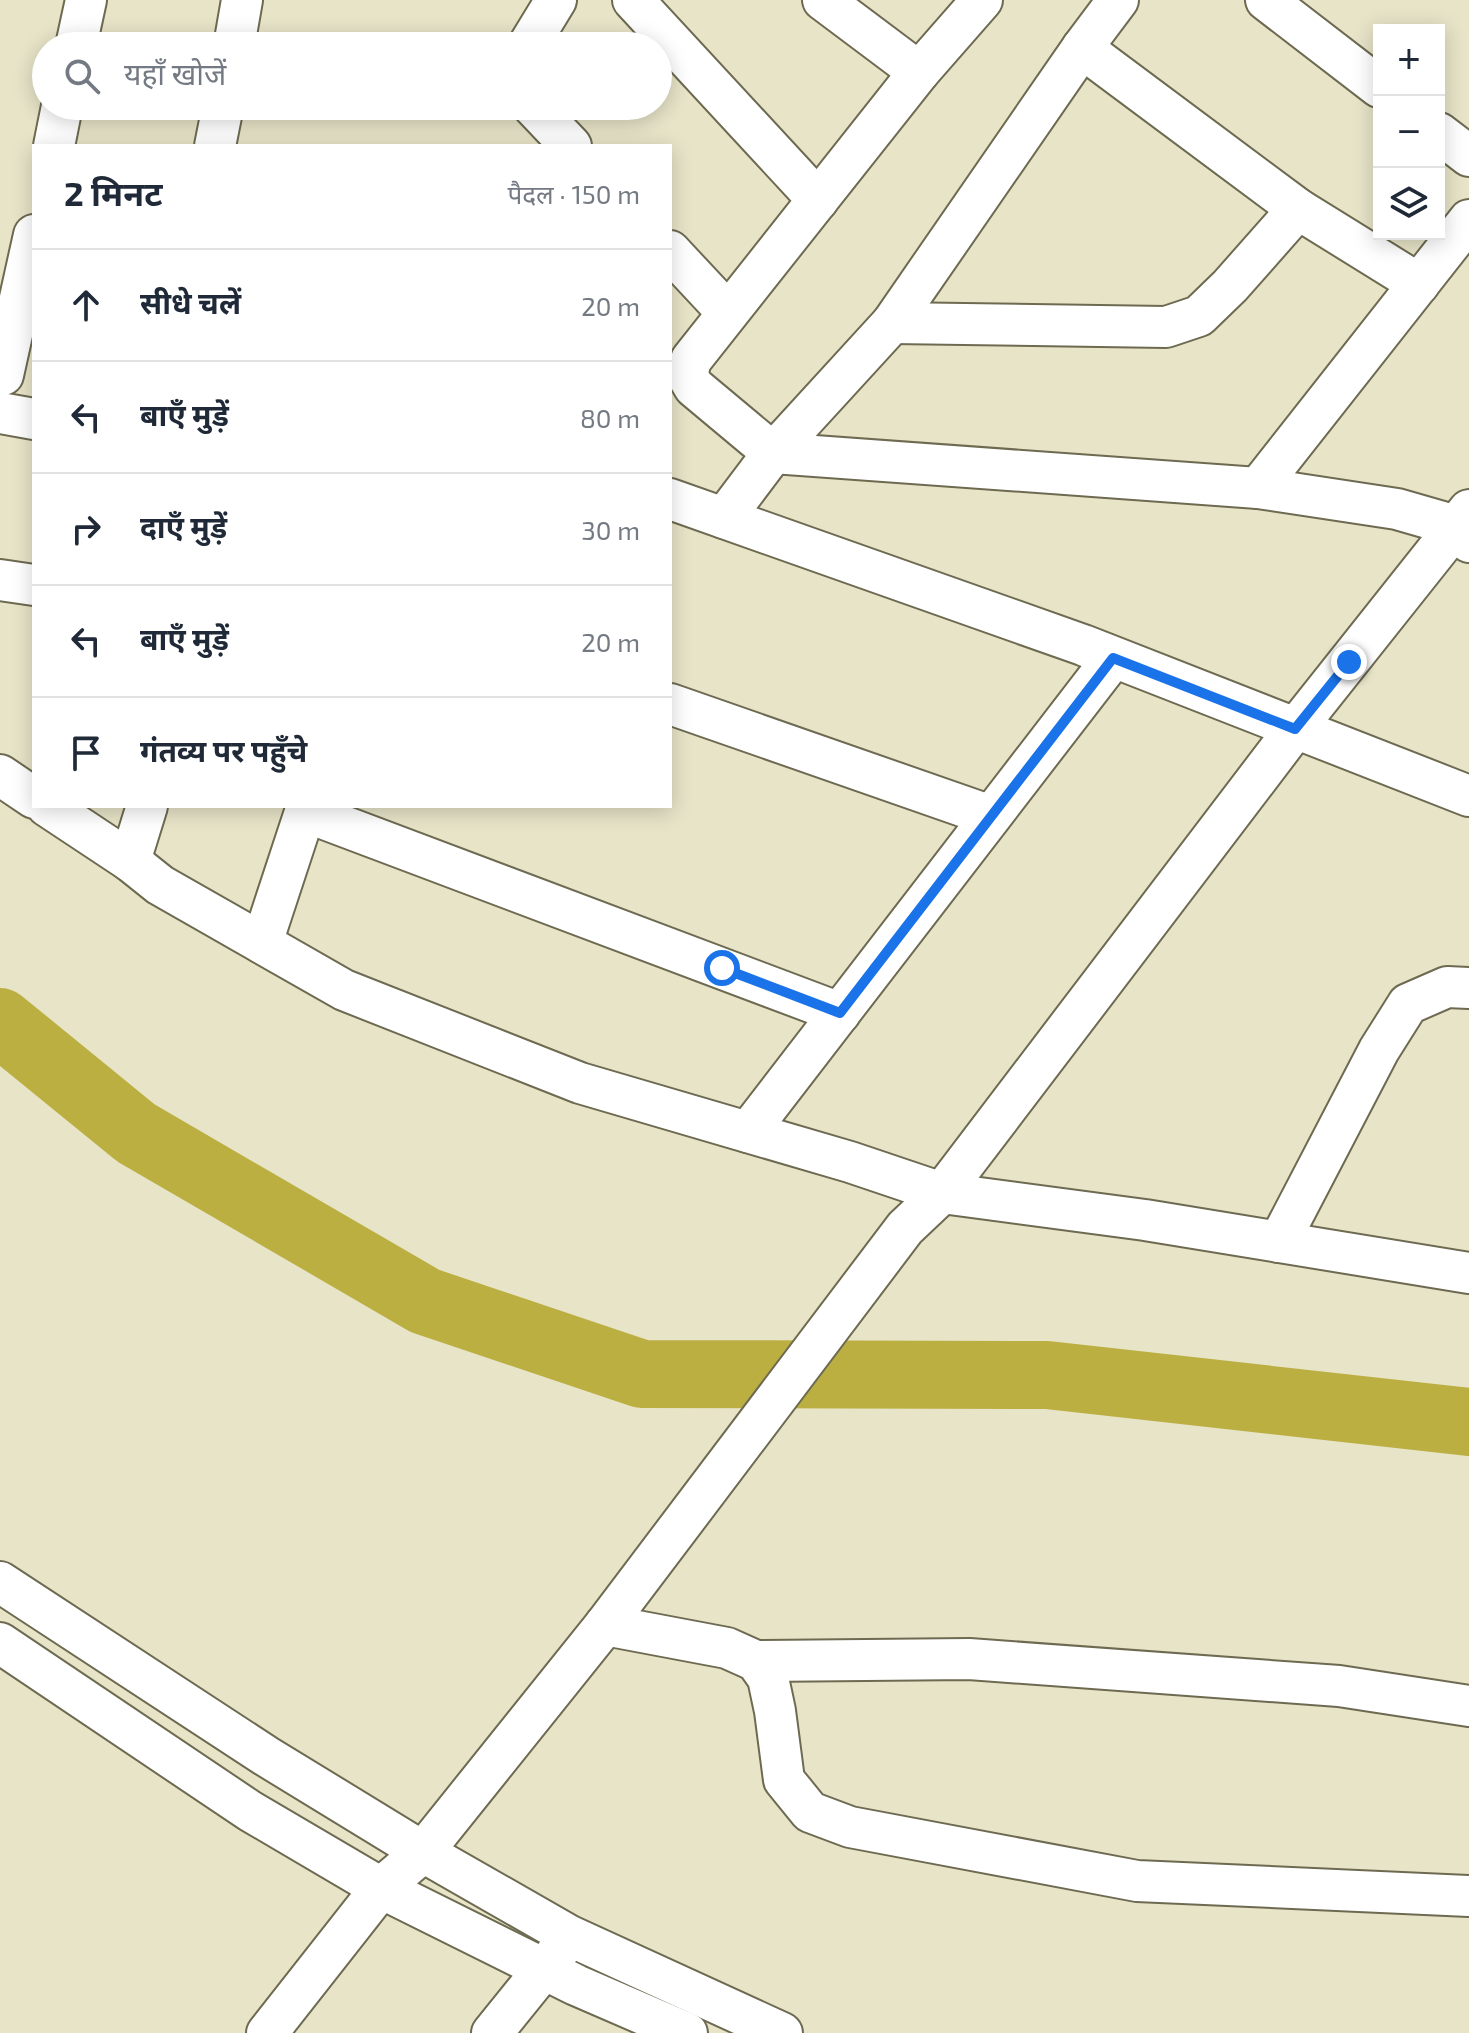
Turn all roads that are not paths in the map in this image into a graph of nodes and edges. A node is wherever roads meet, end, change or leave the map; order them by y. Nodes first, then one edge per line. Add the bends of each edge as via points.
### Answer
1 (86, 0) edge
2 (242, 0) edge
3 (556, 0) edge
4 (633, 0) edge
5 (823, 0) edge
6 (982, 0) edge
7 (1118, 0) edge
8 (1266, 0) edge
9 (79, 32) edge
10 (236, 32) edge
11 (537, 32) edge
12 (663, 32) edge
13 (672, 42) edge
14 (1082, 48) junction
15 (919, 72) junction
16 (1373, 82) edge
17 (59, 120) edge
18 (220, 120) edge
19 (546, 120) edge
20 (1445, 138) edge
21 (54, 144) edge
22 (215, 144) edge
23 (569, 144) edge
24 (1469, 156) edge
25 (818, 200) junction
26 (1298, 209) junction
27 (1469, 220) edge
28 (32, 247) edge
29 (672, 253) edge
30 (1419, 284) junction
31 (727, 312) junction
32 (892, 323) junction
33 (9, 386) edge
34 (32, 416) edge
35 (773, 453) junction
36 (1258, 488) junction
37 (672, 500) edge
38 (724, 518) junction
39 (1465, 526) edge
40 (0, 580) edge
41 (32, 585) edge
42 (1113, 658) junction
43 (672, 705) edge
44 (1295, 729) junction
45 (0, 775) edge
46 (1469, 796) edge
47 (32, 797) edge
48 (50, 808) edge
49 (146, 808) edge
50 (306, 809) edge
51 (991, 816) junction
52 (130, 861) junction
53 (262, 943) junction
54 (1469, 988) edge
55 (840, 1013) junction
56 (748, 1132) junction
57 (942, 1193) junction
58 (1279, 1242) junction
59 (1469, 1273) edge
60 (0, 1582) edge
61 (605, 1625) junction
62 (0, 1643) edge
63 (756, 1661) junction
64 (1469, 1706) edge
65 (423, 1852) junction
66 (381, 1888) junction
67 (1469, 1896) edge
68 (570, 1936) junction
69 (545, 1969) junction
70 (502, 2027) edge
71 (267, 2033) edge
72 (687, 2033) edge
73 (782, 2033) edge

1 - 9 street
2 - 10 street
3 - 11 street
4 - 12 street
5 - 15 street
6 - 15 street
7 - 14 street
8 - 16 street
13 - 25 street
14 - 26 street
14 - 32 street
15 - 25 street
17 - 21 street
18 - 22 street
19 - 23 street
20 - 24 street
25 - 31 street
26 - 30 street
26 - 32 street via 1199,316 1166,327
27 - 30 street
28 - 33 street
29 - 31 street
30 - 36 street
31 - 35 street via 691,360 687,375 694,387
32 - 35 street
33 - 34 street
35 - 36 street
35 - 38 street
36 - 39 street via 1397,509
37 - 38 street
38 - 42 street
39 - 44 street
40 - 41 street
42 - 44 street
42 - 51 street
43 - 51 street
44 - 46 street
44 - 57 street
45 - 47 street
48 - 52 street
49 - 52 street
50 - 53 street
50 - 55 street
51 - 55 street
52 - 53 street via 160,885
53 - 56 street via 344,990 580,1083
54 - 58 street via 1447,987 1408,1004
55 - 56 street
56 - 57 street
57 - 58 street
57 - 61 street via 905,1228
58 - 59 street
60 - 65 street
61 - 63 street via 727,1648
61 - 65 street
62 - 66 street via 250,1811
63 - 64 street via 969,1659 1339,1686
63 - 67 street via 768,1678 784,1780 810,1812 850,1827 1137,1881
65 - 66 street
65 - 68 street
66 - 69 street
66 - 71 street
68 - 69 street
68 - 73 street
69 - 70 street
69 - 72 street

